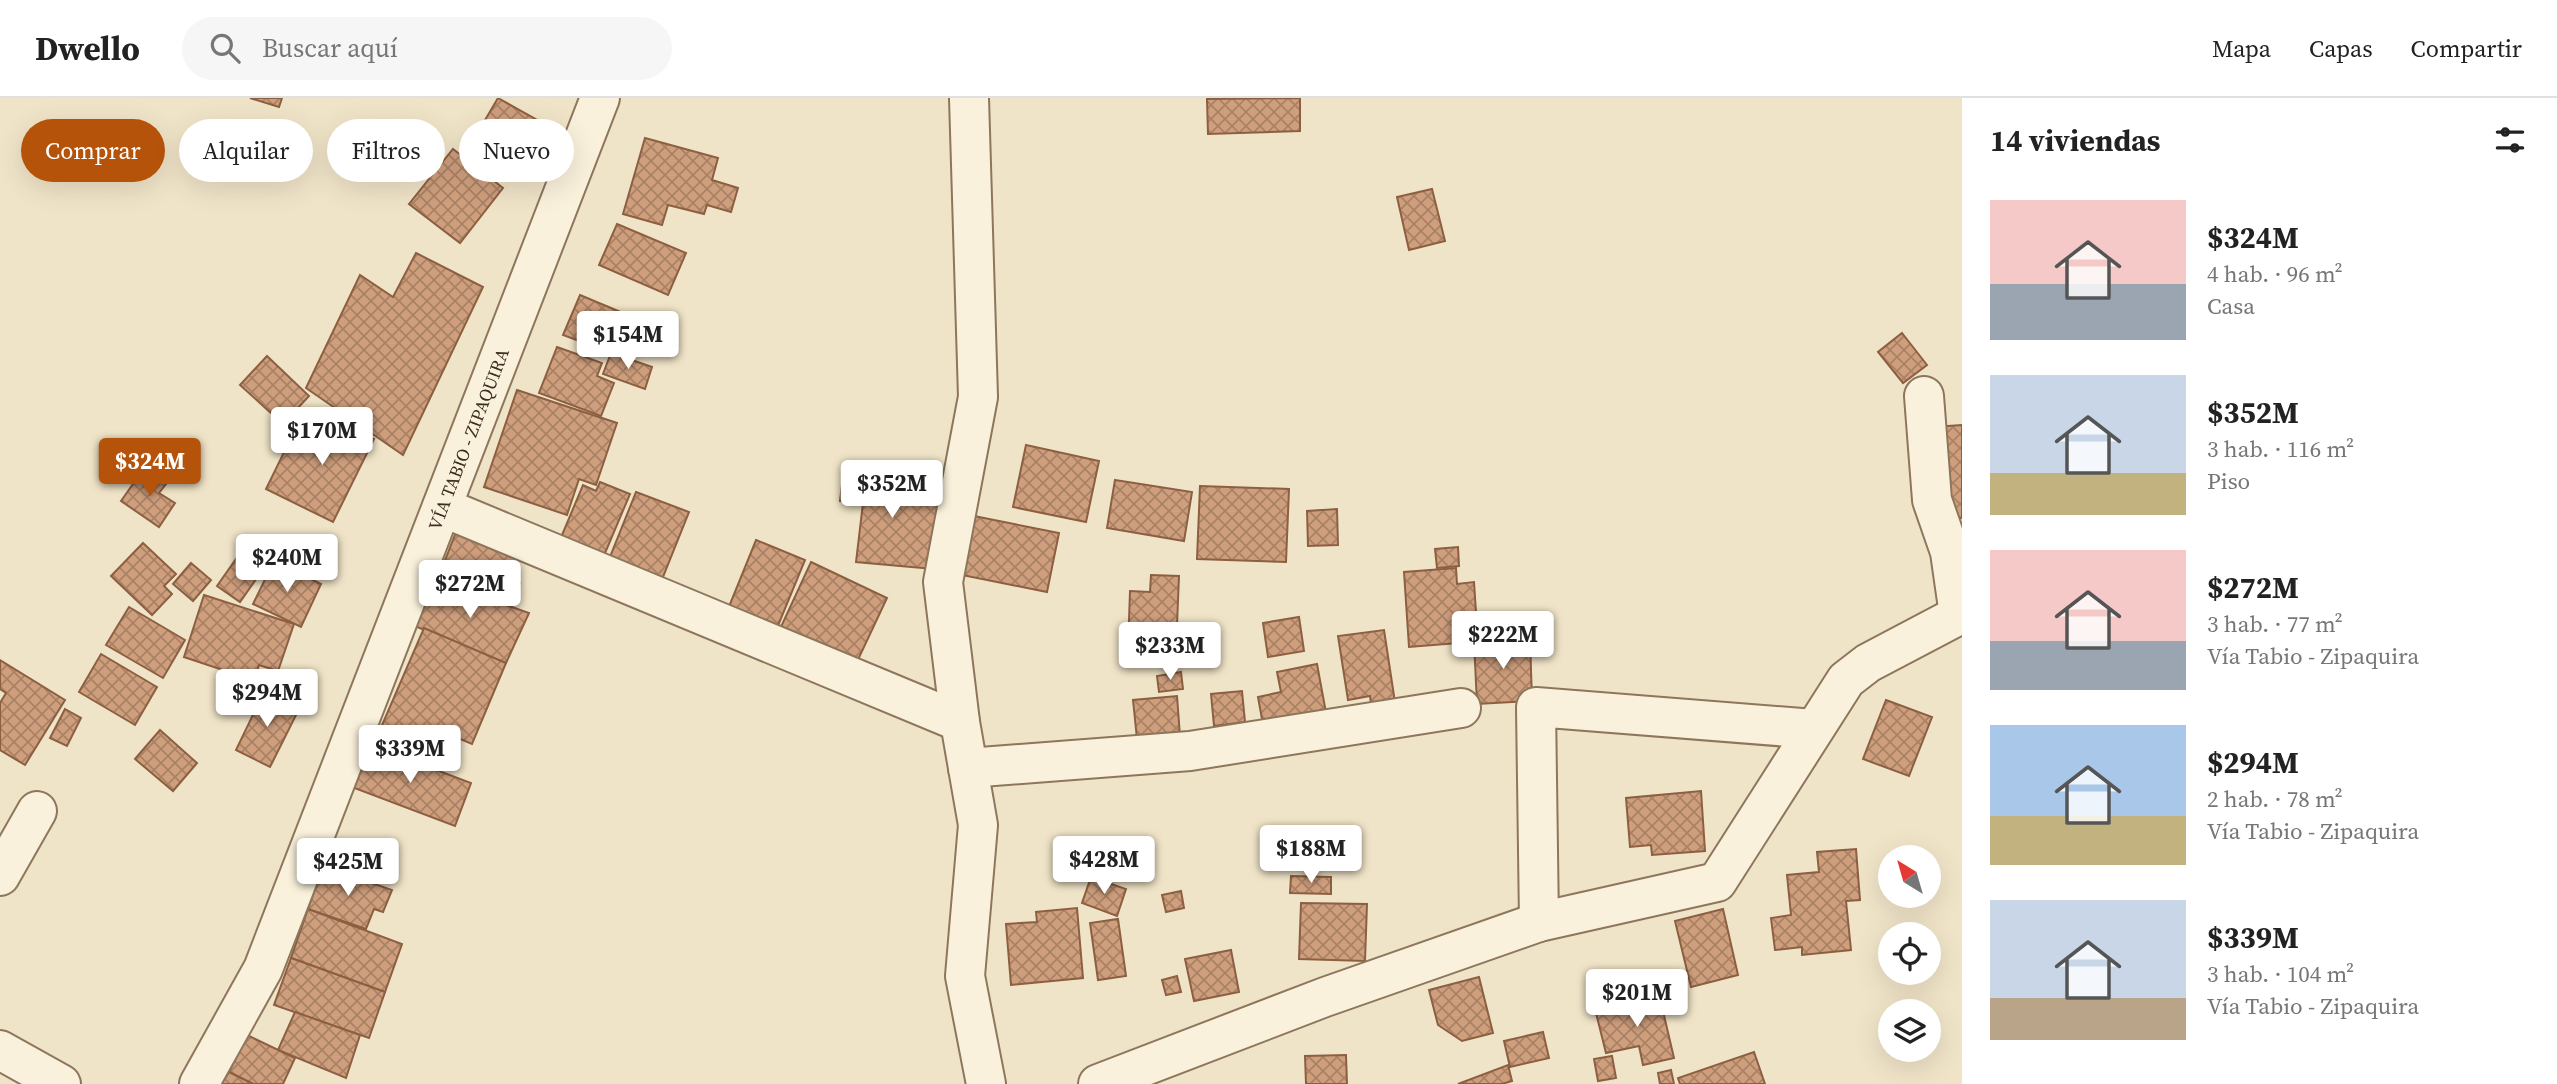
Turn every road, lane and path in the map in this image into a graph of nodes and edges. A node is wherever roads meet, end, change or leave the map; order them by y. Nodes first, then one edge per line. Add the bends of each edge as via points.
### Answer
1 (600, 98) edge
2 (969, 98) edge
3 (1924, 396) dead end
4 (442, 507) junction
5 (1461, 708) dead end
6 (960, 722) junction
7 (1814, 729) junction
8 (968, 768) junction
9 (37, 811) dead end
10 (0, 876) edge
11 (1539, 922) junction
12 (0, 1051) edge
13 (61, 1084) edge
14 (199, 1084) edge
15 (986, 1084) edge
16 (1098, 1084) edge

1 - 4 street, VÍA TABIO - ZIPAQUIRA
2 - 6 street via 978,397 943,582
3 - 7 street via 1932,500 1950,552 1959,615 1868,663 1846,680
4 - 6 street
4 - 14 street, VÍA TABIO - ZIPAQUIRA via 263,969
5 - 8 street via 1190,751
6 - 8 street
7 - 11 street via 1717,881
7 - 11 street via 1536,707
8 - 15 street via 978,825 965,976
9 - 10 street
11 - 16 street
12 - 13 street

